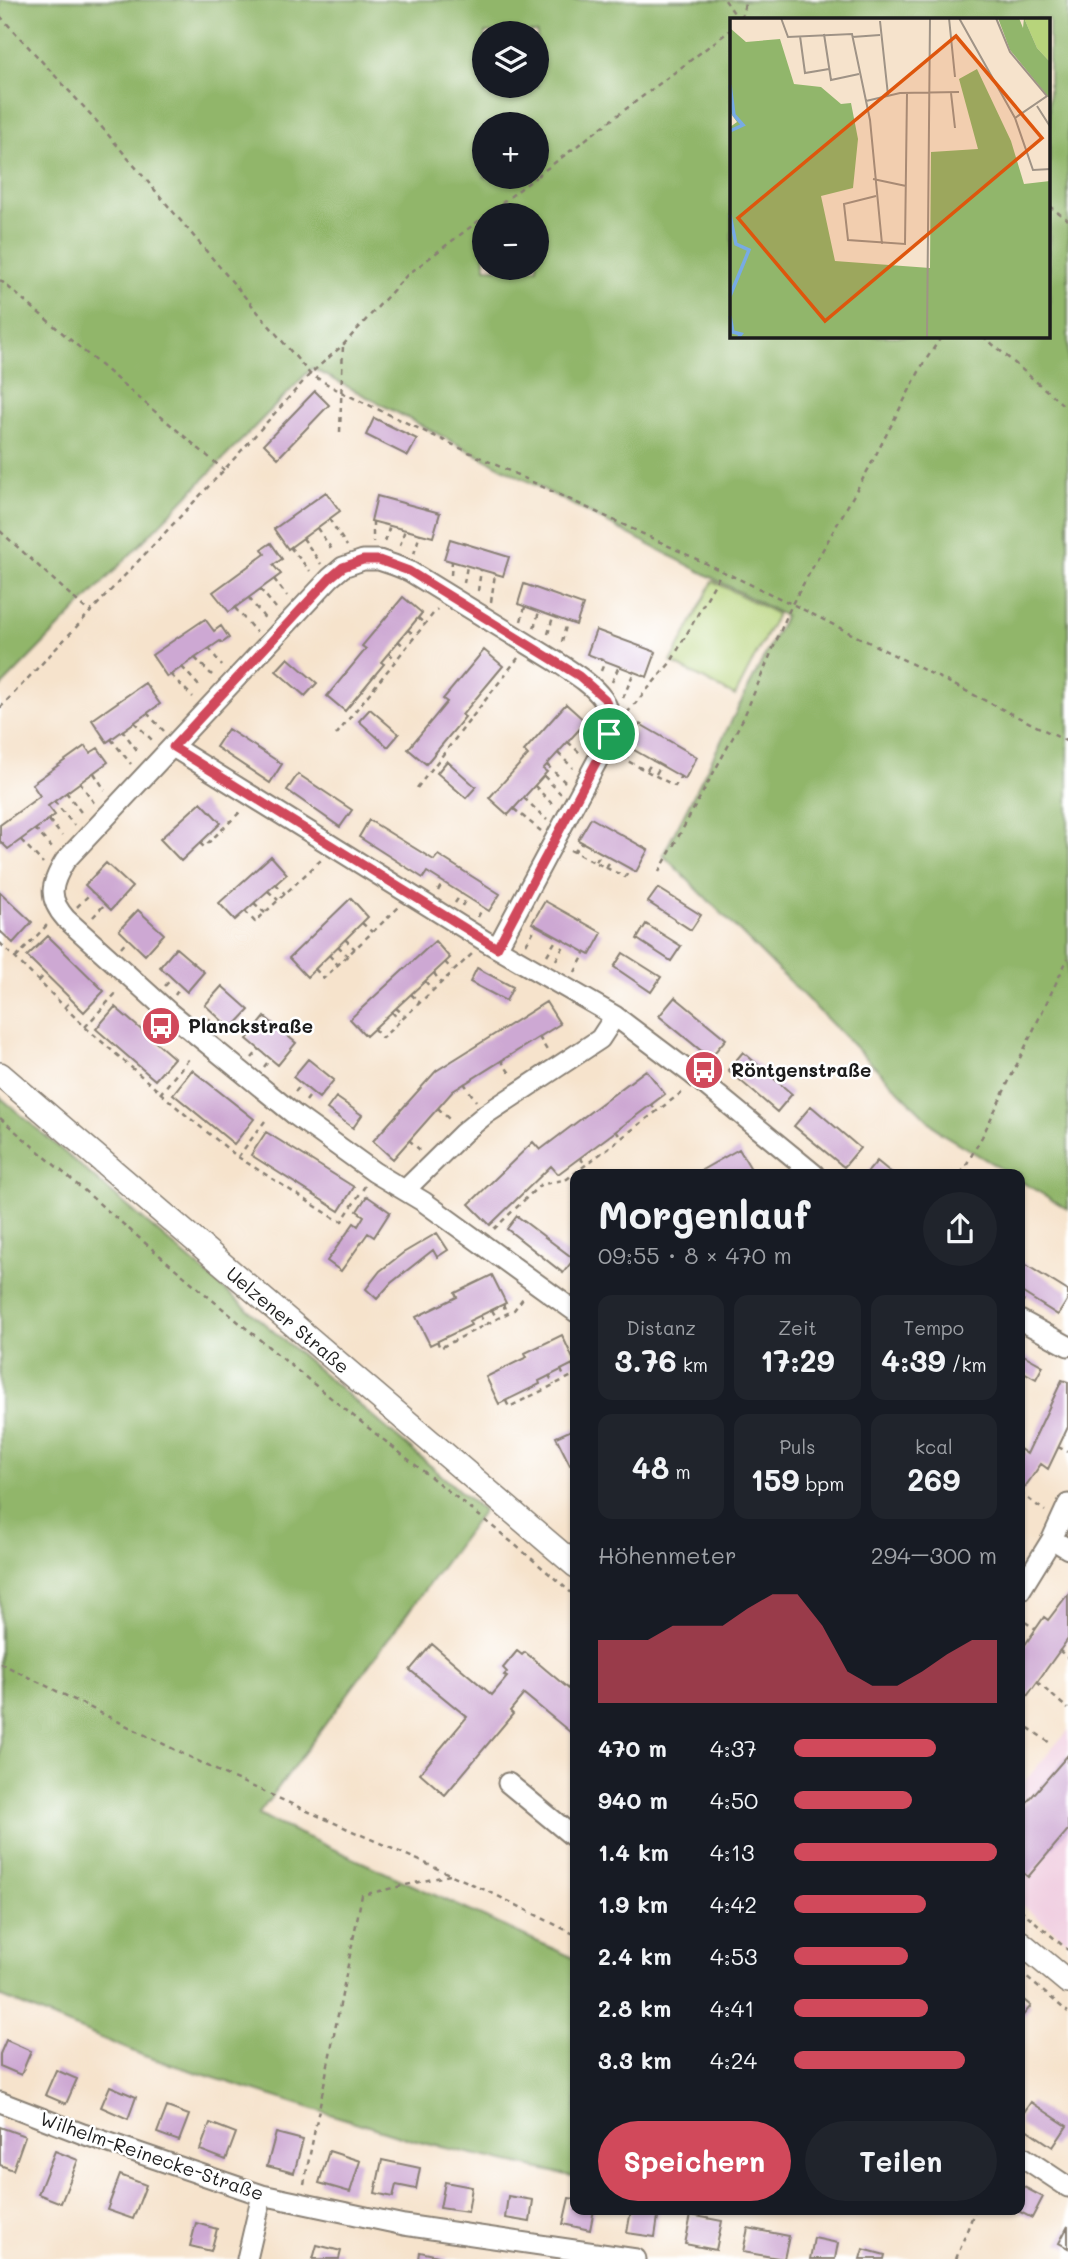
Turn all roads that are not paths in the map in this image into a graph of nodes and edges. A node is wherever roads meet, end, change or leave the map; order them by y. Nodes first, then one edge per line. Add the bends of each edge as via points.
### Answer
1 (162, 759) junction
2 (491, 945) junction
3 (615, 1016) junction
4 (0, 1074) edge
5 (808, 1169) edge
6 (405, 1190) junction
7 (570, 1308) edge
8 (1025, 1323) edge
9 (1068, 1346) edge
10 (1068, 1504) edge
11 (1060, 1544) edge
12 (570, 1561) edge
13 (1025, 1585) edge
14 (508, 1783) dead end
15 (570, 1834) edge
16 (1030, 1958) edge
17 (1068, 1982) edge
18 (0, 2102) edge
19 (1025, 2158) edge
20 (1068, 2187) edge
21 (262, 2195) junction
22 (247, 2259) edge
23 (636, 2259) edge

1 - 2 street via 254,797
1 - 2 street via 338,573 374,559 449,596 557,662 605,699 610,713 606,741 566,819
1 - 6 street via 80,846 53,895 59,911 279,1102
2 - 3 street
3 - 5 street
3 - 6 street via 600,1039 486,1114
4 - 12 main road, Uelzener Straße
6 - 7 street
8 - 9 street
10 - 11 street
11 - 13 street
14 - 15 street
16 - 17 main road
18 - 21 street, Wilhelm-Reinecke-Straße
19 - 20 street
21 - 22 street
21 - 23 street, Wilhelm-Reinecke-Straße via 404,2225

